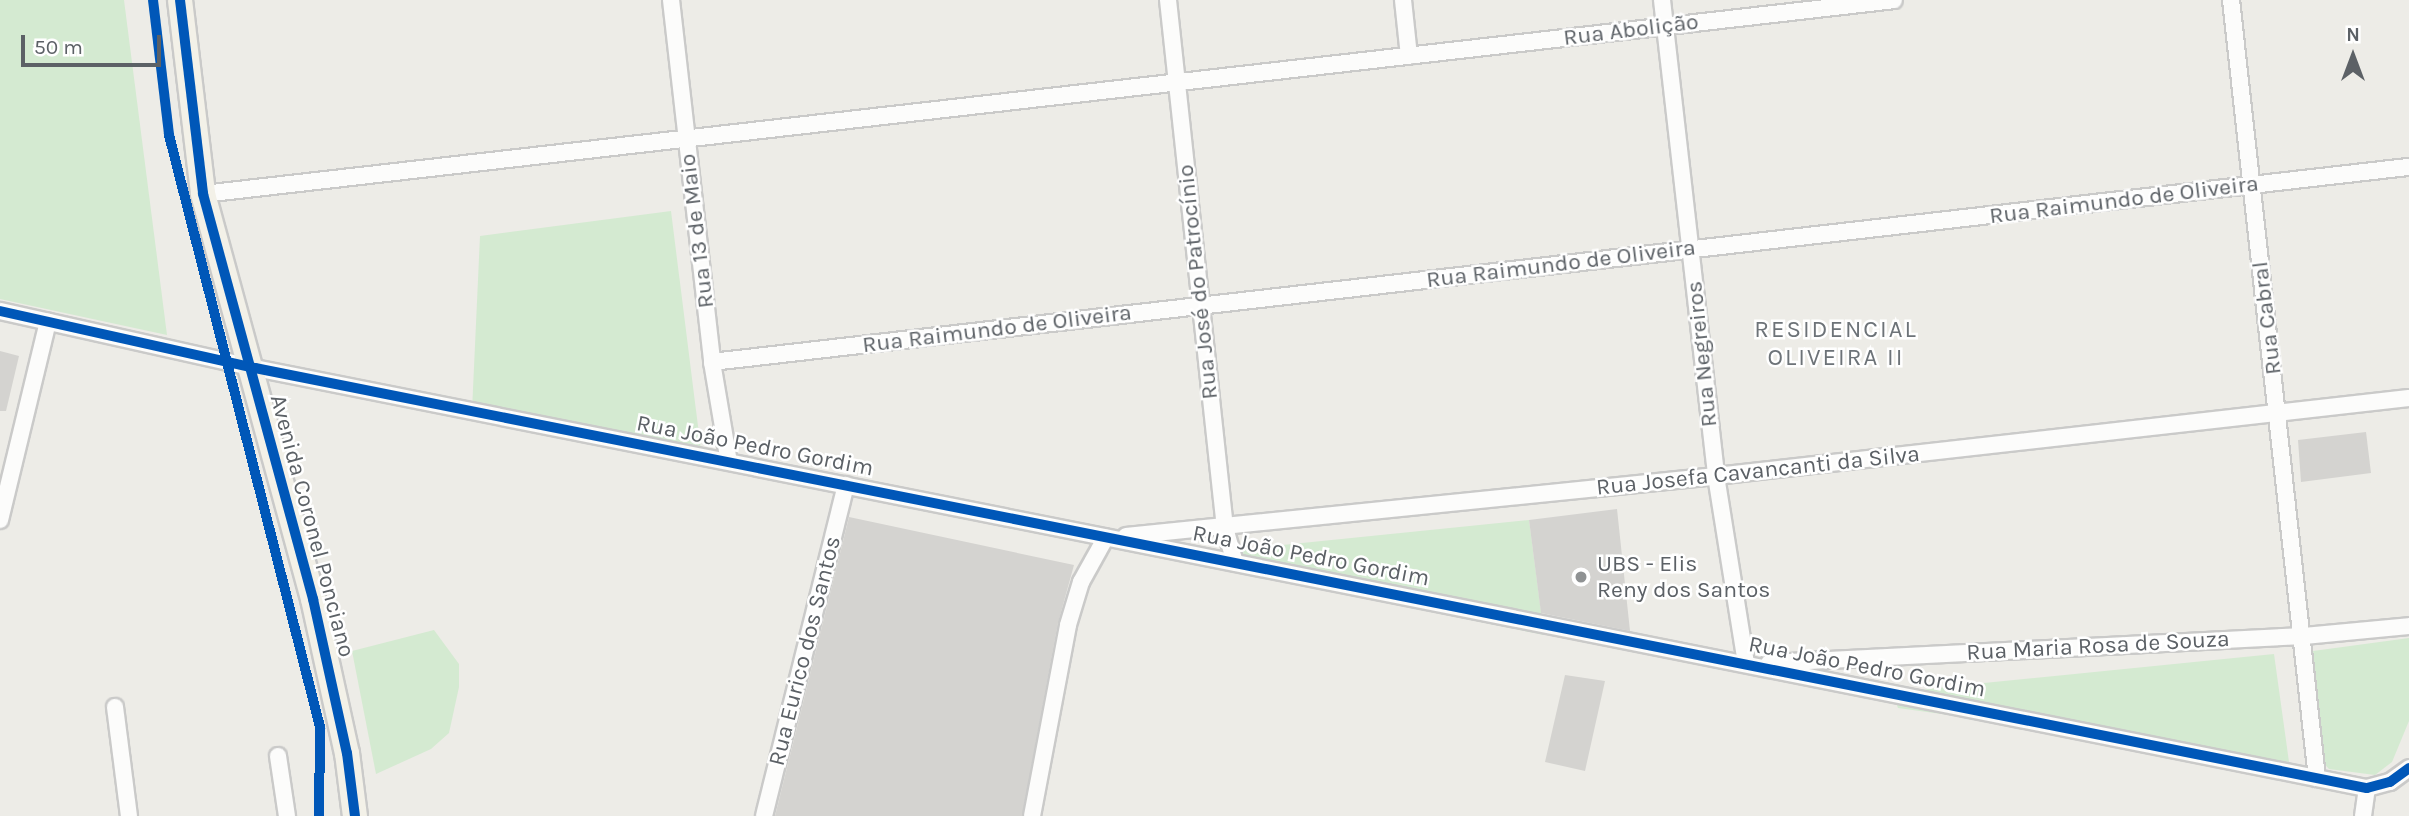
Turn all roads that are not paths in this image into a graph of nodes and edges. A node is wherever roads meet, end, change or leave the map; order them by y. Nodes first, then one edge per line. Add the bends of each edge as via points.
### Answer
1 (180, 0) edge
2 (671, 0) edge
3 (1168, 0) edge
4 (1403, 0) edge
5 (1662, 0) edge
6 (1894, 0) edge
7 (2231, 0) edge
8 (1665, 26) junction
9 (1409, 56) junction
10 (1177, 82) junction
11 (687, 139) junction
12 (2409, 167) edge
13 (2252, 185) junction
14 (203, 194) junction
15 (1690, 250) junction
16 (1201, 306) junction
17 (0, 311) edge
18 (48, 322) junction
19 (712, 362) junction
20 (247, 366) junction
21 (2409, 398) edge
22 (2278, 413) junction
23 (729, 462) junction
24 (1716, 476) junction
25 (846, 485) junction
26 (0, 520) edge
27 (1225, 528) junction
28 (1106, 537) junction
29 (1235, 563) junction
30 (2409, 626) edge
31 (2304, 636) junction
32 (1746, 664) junction
33 (115, 707) dead end
34 (278, 756) dead end
35 (2409, 768) edge
36 (2317, 778) junction
37 (2367, 788) junction
38 (129, 816) edge
39 (287, 816) edge
40 (355, 816) edge
41 (764, 816) edge
42 (1032, 816) edge
43 (2363, 816) edge

1 - 14 main road, Avenida Coronel Ponciano
2 - 11 street, Rua 13 de Maio
3 - 10 street, Rua José do Patrocínio
4 - 9 street
5 - 8 street, Rua Negreiros
6 - 8 street, Rua Abolição
7 - 13 street, Rua Cabral
8 - 9 street, Rua Abolição
8 - 15 street, Rua Negreiros
9 - 10 street, Rua Abolição
10 - 11 street, Rua Abolição
10 - 16 street, Rua José do Patrocínio
11 - 14 street, Rua Abolição
11 - 19 street, Rua 13 de Maio
12 - 13 street, Rua Raimundo de Oliveira
13 - 15 street, Rua Raimundo de Oliveira
13 - 22 street, Rua Cabral
14 - 20 main road, Avenida Coronel Ponciano
15 - 16 street, Rua Raimundo de Oliveira
15 - 24 street, Rua Negreiros
16 - 19 street, Rua Raimundo de Oliveira
16 - 27 street, Rua José do Patrocínio
17 - 18 street, Rua João Pedro Gordim
18 - 20 street, Rua João Pedro Gordim
18 - 26 street
19 - 23 street, Rua 13 de Maio
20 - 23 street, Rua João Pedro Gordim
20 - 40 main road, Avenida Coronel Ponciano via 313,599 347,753
21 - 22 street, Rua Josefa Cavancanti da Silva
22 - 24 street, Rua Josefa Cavancanti da Silva
22 - 31 street, Rua Cabral
23 - 25 street, Rua João Pedro Gordim
24 - 27 street, Rua Josefa Cavancanti da Silva
24 - 32 street, Rua Negreiros
25 - 28 street, Rua João Pedro Gordim
25 - 41 street, Rua Eurico dos Santos
27 - 28 street, Rua Josefa Cavancanti da Silva
27 - 29 street, Rua José do Patrocínio
28 - 29 street, Rua João Pedro Gordim
28 - 42 street via 1081,582 1068,625
29 - 32 street, Rua João Pedro Gordim
30 - 31 street, Rua Maria Rosa de Souza
31 - 32 street, Rua Maria Rosa de Souza
31 - 36 street, Rua Cabral
32 - 36 street, Rua João Pedro Gordim
33 - 38 street
34 - 39 street
35 - 37 street via 2390,782
36 - 37 street, Rua João Pedro Gordim
37 - 43 street

